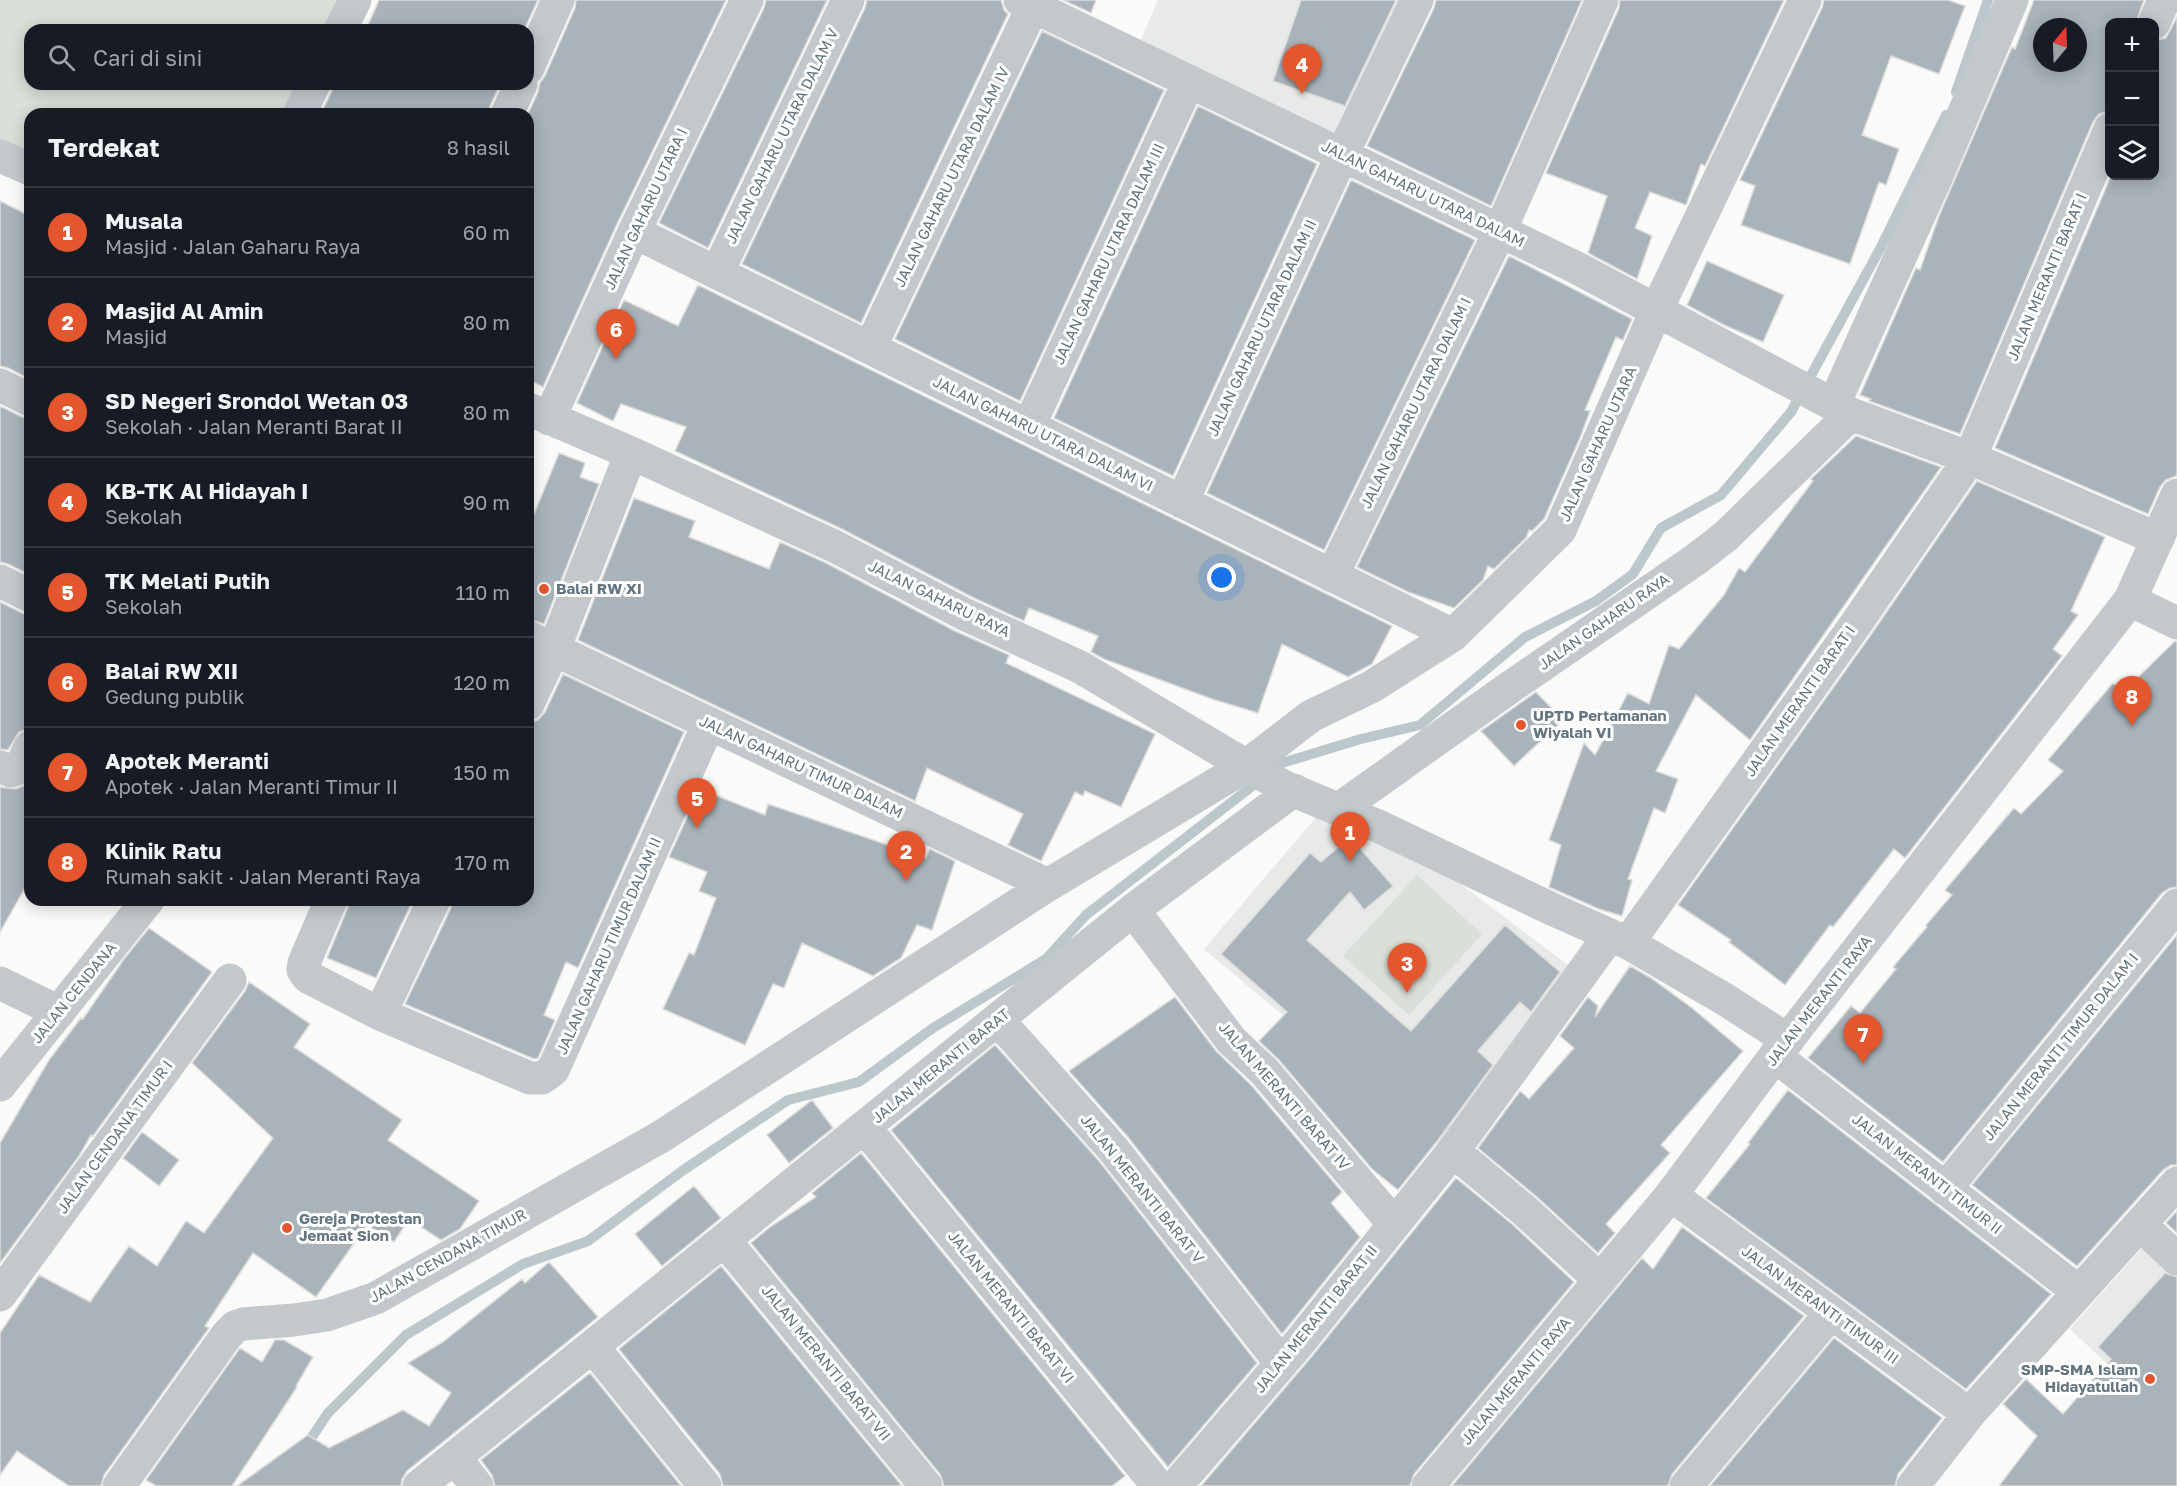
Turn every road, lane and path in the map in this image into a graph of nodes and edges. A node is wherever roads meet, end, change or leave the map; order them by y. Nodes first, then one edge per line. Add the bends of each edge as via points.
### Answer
1 (355, 0) edge
2 (558, 0) edge
3 (747, 0) edge
4 (848, 0) edge
5 (1417, 0) edge
6 (1602, 0) edge
7 (1805, 0) edge
8 (2012, 0) edge
9 (2164, 0) edge
10 (1030, 2) edge
11 (2156, 18) edge
12 (343, 24) edge
13 (534, 54) edge
14 (1189, 81) junction
15 (311, 90) edge
16 (518, 90) edge
17 (302, 108) edge
18 (510, 108) edge
19 (2105, 138) edge
20 (1342, 155) junction
21 (0, 156) edge
22 (24, 167) edge
23 (1500, 231) junction
24 (634, 232) junction
25 (717, 273) junction
26 (1656, 311) junction
27 (870, 348) junction
28 (0, 385) edge
29 (24, 396) edge
30 (1835, 405) junction
31 (539, 414) edge
32 (1029, 426) junction
33 (631, 453) junction
34 (1970, 458) junction
35 (2177, 495) edge
36 (1182, 502) junction
37 (2158, 538) junction
38 (1332, 576) junction
39 (0, 581) edge
40 (24, 593) edge
41 (2130, 600) junction
42 (2177, 623) edge
43 (1453, 635) junction
44 (541, 643) edge
45 (534, 676) edge
46 (709, 723) junction
47 (1248, 767) junction
48 (1290, 789) junction
49 (1339, 809) junction
50 (1048, 885) junction
51 (2177, 905) edge
52 (143, 906) edge
53 (328, 906) edge
54 (431, 906) edge
55 (1133, 910) junction
56 (1619, 939) junction
57 (230, 980) dead end
58 (0, 983) edge
59 (59, 1012) junction
60 (380, 1014) junction
61 (998, 1020) junction
62 (1782, 1048) junction
63 (0, 1085) edge
64 (865, 1128) junction
65 (1453, 1151) junction
66 (2177, 1183) edge
67 (1945, 1189) junction
68 (1671, 1195) junction
69 (1394, 1224) junction
70 (2140, 1224) junction
71 (725, 1241) junction
72 (2177, 1259) edge
73 (1600, 1280) junction
74 (2079, 1293) junction
75 (0, 1295) edge
76 (1831, 1313) junction
77 (593, 1347) junction
78 (1281, 1363) junction
79 (1969, 1414) junction
80 (455, 1458) junction
81 (1146, 1481) edge
82 (119, 1486) edge
83 (418, 1486) edge
84 (477, 1486) edge
85 (705, 1486) edge
86 (926, 1486) edge
87 (1176, 1486) edge
88 (1428, 1486) edge
89 (1686, 1486) edge
90 (1913, 1486) edge

1 - 12 street
2 - 13 street
3 - 24 street, JALAN GAHARU UTARA I
4 - 25 street, JALAN GAHARU UTARA DALAM V
5 - 20 street, JALAN GAHARU UTARA DALAM II
6 - 23 street, JALAN GAHARU UTARA DALAM I
7 - 26 street, JALAN GAHARU UTARA
8 - 30 street
9 - 11 street
10 - 14 street, JALAN GAHARU UTARA DALAM
10 - 27 street, JALAN GAHARU UTARA DALAM IV
14 - 20 street, JALAN GAHARU UTARA DALAM
14 - 32 street, JALAN GAHARU UTARA DALAM III
15 - 17 street
16 - 18 street
19 - 34 street, JALAN MERANTI BARAT I
20 - 23 street, JALAN GAHARU UTARA DALAM
20 - 36 street, JALAN GAHARU UTARA DALAM II
21 - 22 street
23 - 26 street, JALAN GAHARU UTARA DALAM
23 - 38 street, JALAN GAHARU UTARA DALAM I
24 - 25 street, JALAN GAHARU UTARA DALAM VI
24 - 31 street, JALAN GAHARU UTARA I
25 - 27 street, JALAN GAHARU UTARA DALAM VI
26 - 30 street, JALAN GAHARU UTARA DALAM
26 - 43 street, JALAN GAHARU UTARA via 1560,530
27 - 32 street, JALAN GAHARU UTARA DALAM VI
28 - 29 street
30 - 34 street
30 - 49 street, JALAN GAHARU RAYA via 1726,536
31 - 33 street, JALAN GAHARU RAYA
32 - 36 street, JALAN GAHARU UTARA DALAM VI
33 - 44 street
33 - 47 street, JALAN GAHARU RAYA via 834,546 964,614 1080,667
34 - 37 street
34 - 56 street, JALAN MERANTI BARAT I via 1846,637
35 - 37 street, JALAN MERANTI RAYA
36 - 38 street, JALAN GAHARU UTARA DALAM VI
37 - 41 street, JALAN MERANTI RAYA
38 - 43 street, JALAN GAHARU UTARA DALAM VI
39 - 40 street
41 - 42 street
41 - 62 street, JALAN MERANTI RAYA
43 - 47 street, JALAN GAHARU UTARA via 1371,687 1311,716
44 - 45 street
44 - 46 street, JALAN GAHARU TIMUR DALAM
46 - 50 street, JALAN GAHARU TIMUR DALAM
46 - 60 street, JALAN GAHARU TIMUR DALAM II via 553,1070 542,1078 530,1078
47 - 48 street, JALAN GAHARU RAYA
47 - 50 street
48 - 49 street, JALAN GAHARU RAYA
48 - 55 street, JALAN MERANTI BARAT
49 - 56 street, JALAN GAHARU RAYA
50 - 82 street, JALAN CENDANA TIMUR via 662,1136 376,1298 327,1315 235,1327
51 - 67 street, JALAN MERANTI TIMUR DALAM I
52 - 59 street, JALAN CENDANA
53 - 60 street via 303,970 308,978
54 - 60 street
55 - 61 street, JALAN MERANTI BARAT
55 - 69 street, JALAN MERANTI BARAT IV via 1231,1040 1272,1080
56 - 62 street, JALAN GAHARU RAYA via 1726,1000
56 - 65 street, JALAN MERANTI BARAT II
57 - 75 street, JALAN CENDANA TIMUR I
58 - 59 street
59 - 63 street, JALAN CENDANA
61 - 64 street, JALAN MERANTI BARAT
61 - 78 street, JALAN MERANTI BARAT V via 1113,1149
62 - 67 street, JALAN MERANTI TIMUR II
62 - 68 street, JALAN MERANTI RAYA
64 - 71 street, JALAN MERANTI BARAT
64 - 81 street, JALAN MERANTI BARAT VI
65 - 69 street, JALAN MERANTI BARAT II
65 - 73 street
66 - 70 street
67 - 74 street, JALAN MERANTI TIMUR II
68 - 73 street, JALAN MERANTI RAYA
68 - 76 street, JALAN MERANTI TIMUR III
69 - 78 street, JALAN MERANTI BARAT II
70 - 72 street
70 - 74 street
71 - 77 street, JALAN MERANTI BARAT
71 - 86 street, JALAN MERANTI BARAT VII
73 - 88 street, JALAN MERANTI RAYA
74 - 79 street
76 - 79 street, JALAN MERANTI TIMUR III
76 - 89 street
77 - 80 street
77 - 85 street
78 - 87 street, JALAN MERANTI BARAT II
79 - 90 street
80 - 83 street
80 - 84 street

